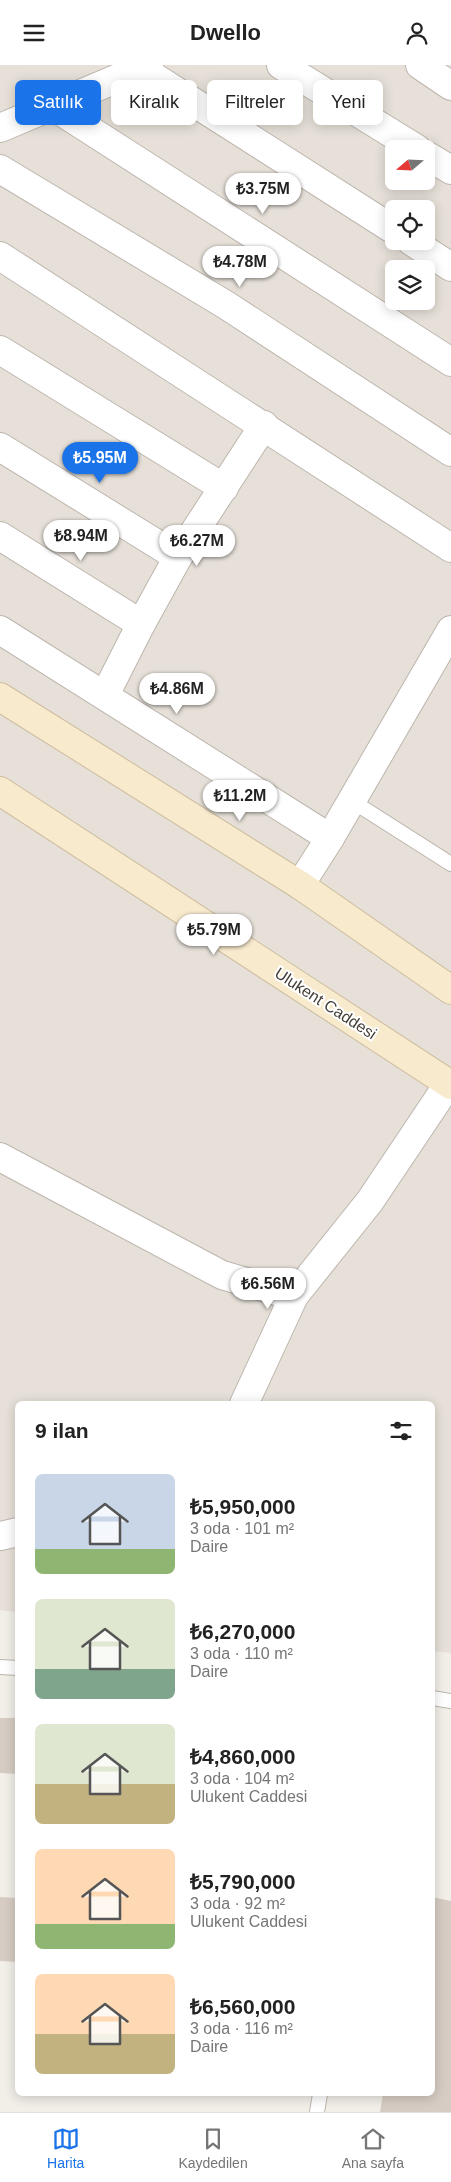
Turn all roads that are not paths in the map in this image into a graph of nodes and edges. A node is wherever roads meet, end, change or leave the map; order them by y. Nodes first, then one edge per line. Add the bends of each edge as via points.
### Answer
1 (281, 65) edge
2 (420, 65) edge
3 (145, 67) edge
4 (101, 85) edge
5 (451, 85) edge
6 (15, 121) edge
7 (82, 125) edge
8 (0, 127) edge
9 (402, 140) edge
10 (435, 160) edge
11 (0, 169) edge
12 (451, 170) edge
13 (385, 224) edge
14 (425, 250) edge
15 (0, 256) edge
16 (451, 267) edge
17 (0, 350) edge
18 (451, 362) edge
19 (264, 425) junction
20 (0, 447) edge
21 (451, 452) edge
22 (224, 488) junction
23 (0, 536) edge
24 (451, 548) edge
25 (178, 557) junction
26 (140, 624) junction
27 (451, 630) edge
28 (0, 631) edge
29 (105, 695) junction
30 (0, 697) edge
31 (0, 791) edge
32 (352, 801) junction
33 (330, 838) junction
34 (451, 864) edge
35 (300, 885) junction
36 (451, 990) edge
37 (450, 1084) edge
38 (0, 1157) edge
39 (294, 1296) junction
40 (245, 1401) edge
41 (15, 1533) edge
42 (0, 1536) edge
43 (0, 1667) edge
44 (15, 1668) edge
45 (435, 1698) edge
46 (451, 1701) edge
47 (320, 2096) edge
48 (317, 2112) edge

1 - 9 street
2 - 5 street
3 - 4 street
3 - 13 street
6 - 8 street
7 - 18 street
10 - 12 street
11 - 21 street via 226,305
14 - 16 street
15 - 19 street
17 - 22 street
19 - 22 street
19 - 24 street
20 - 25 street
22 - 25 street
23 - 26 street
25 - 26 street
26 - 29 street
27 - 32 street
28 - 29 street
29 - 33 street
30 - 35 street
31 - 37 street, Ulukent Caddesi
32 - 33 street
32 - 34 lane
33 - 35 street
35 - 36 street
37 - 39 street via 370,1201
38 - 39 street via 222,1275
39 - 40 street
41 - 42 street
43 - 44 lane
45 - 46 lane
47 - 48 lane

